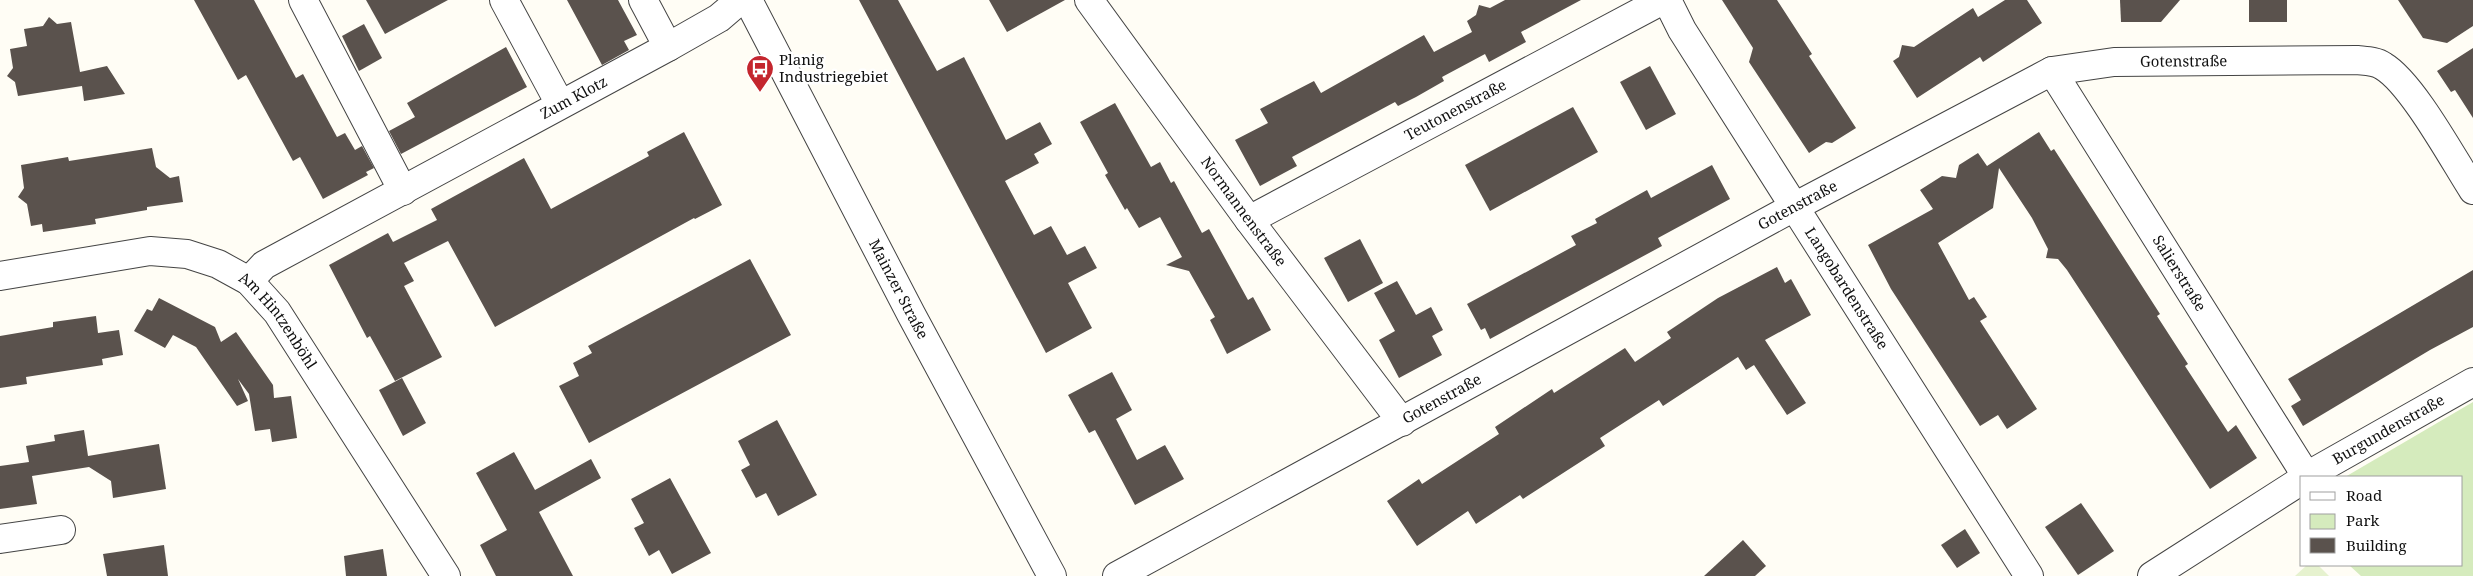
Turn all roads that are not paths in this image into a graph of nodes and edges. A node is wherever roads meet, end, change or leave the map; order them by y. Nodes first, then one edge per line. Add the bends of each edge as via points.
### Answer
1 (303, 0) edge
2 (504, 0) edge
3 (643, 0) edge
4 (740, 0) edge
5 (748, 0) edge
6 (1089, 0) edge
7 (1663, 0) edge
8 (1667, 0) edge
9 (668, 47) junction
10 (2052, 71) junction
11 (560, 104) junction
12 (2473, 190) edge
13 (403, 191) junction
14 (1794, 207) junction
15 (1249, 220) junction
16 (0, 276) edge
17 (249, 281) junction
18 (2473, 382) edge
19 (1402, 422) junction
20 (2304, 476) edge
21 (2308, 476) edge
22 (2300, 481) edge
23 (61, 530) dead end
24 (0, 539) edge
25 (446, 576) edge
26 (1052, 576) edge
27 (1117, 576) edge
28 (2029, 576) edge
29 (2152, 576) edge

1 - 13 street
2 - 11 street
3 - 9 street
4 - 9 street, Zum Klotz via 719,18
5 - 26 street, Mainzer Straße via 906,305
6 - 15 street, Normannenstraße
7 - 15 street, Teutonenstraße
8 - 14 street, Langobardenstraße via 1682,30
9 - 11 street, Zum Klotz
10 - 12 street, Gotenstraße via 2114,62 2357,60 2382,65 2417,102
10 - 14 street, Gotenstraße
10 - 20 street, Salierstraße
11 - 13 street, Zum Klotz
13 - 17 street, Zum Klotz via 264,265
14 - 19 street, Gotenstraße
14 - 28 street, Langobardenstraße
15 - 19 street, Normannenstraße
16 - 17 street, Am Hintzenböhl via 150,251 187,254 218,264
17 - 25 street, Am Hintzenböhl via 277,312
18 - 21 street, Burgundenstraße
19 - 27 street, Gotenstraße
22 - 29 street, Burgundenstraße
23 - 24 street

